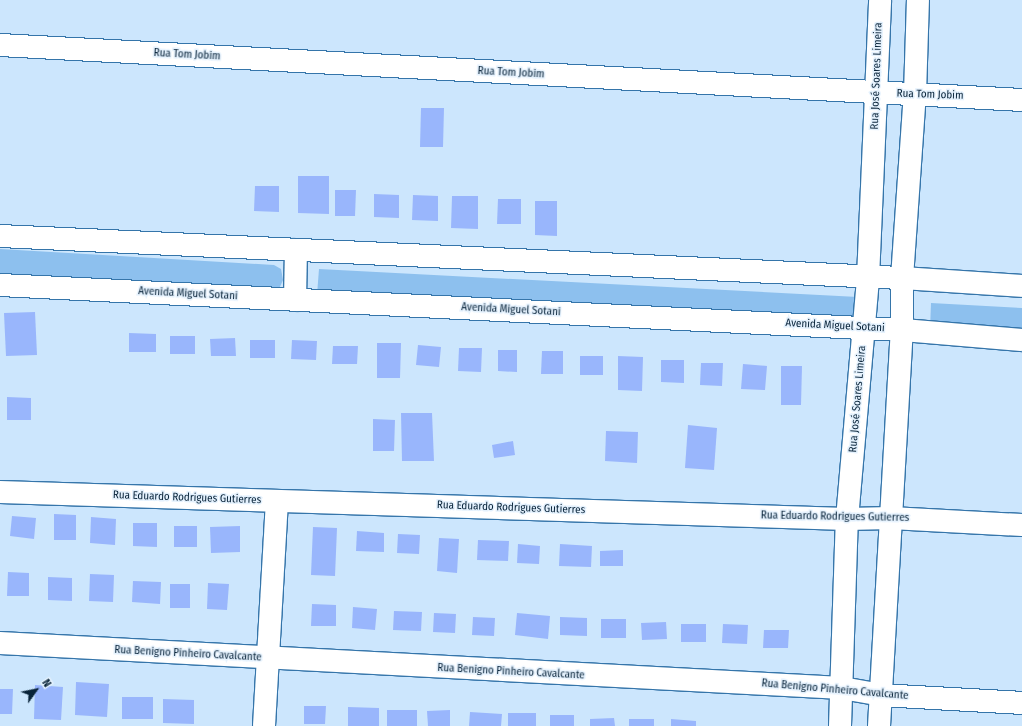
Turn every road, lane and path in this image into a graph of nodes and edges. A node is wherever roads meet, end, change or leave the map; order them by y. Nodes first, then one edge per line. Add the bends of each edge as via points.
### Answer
1 (880, 0) edge
2 (918, 0) edge
3 (0, 45) edge
4 (876, 94) junction
5 (915, 94) junction
6 (1022, 100) edge
7 (0, 236) edge
8 (296, 250) junction
9 (868, 278) junction
10 (902, 278) junction
11 (0, 285) edge
12 (1022, 286) edge
13 (295, 300) junction
14 (864, 328) junction
15 (902, 330) junction
16 (1022, 340) edge
17 (0, 492) edge
18 (277, 501) junction
19 (891, 518) junction
20 (847, 519) junction
21 (1022, 526) edge
22 (0, 644) edge
23 (268, 659) junction
24 (842, 688) junction
25 (880, 695) junction
26 (1022, 703) edge
27 (264, 726) edge
28 (840, 726) edge
29 (879, 726) edge

1 - 4 street, Rua José Soares Limeira
2 - 5 street
3 - 4 street, Rua Tom Jobim
4 - 5 street, Rua Tom Jobim
4 - 9 street, Rua José Soares Limeira
5 - 6 street, Rua Tom Jobim
5 - 10 street
7 - 8 street
8 - 9 street
8 - 13 street
9 - 10 street
9 - 14 street, Rua José Soares Limeira
10 - 12 street
10 - 15 street
11 - 13 street, Avenida Miguel Sotani
13 - 14 street, Avenida Miguel Sotani
14 - 15 street, Avenida Miguel Sotani
14 - 20 street, Rua José Soares Limeira
15 - 16 street, Avenida Miguel Sotani
15 - 19 street
17 - 18 street, Rua Eduardo Rodrigues Gutierres
18 - 20 street, Rua Eduardo Rodrigues Gutierres
18 - 23 street
19 - 20 street, Rua Eduardo Rodrigues Gutierres
19 - 21 street, Rua Eduardo Rodrigues Gutierres
19 - 25 street
20 - 24 street, Rua José Soares Limeira
22 - 23 street, Rua Benigno Pinheiro Cavalcante
23 - 24 street, Rua Benigno Pinheiro Cavalcante
23 - 27 street
24 - 25 street, Rua Benigno Pinheiro Cavalcante
24 - 28 street, Rua José Soares Limeira
25 - 26 street, Rua Benigno Pinheiro Cavalcante
25 - 29 street

